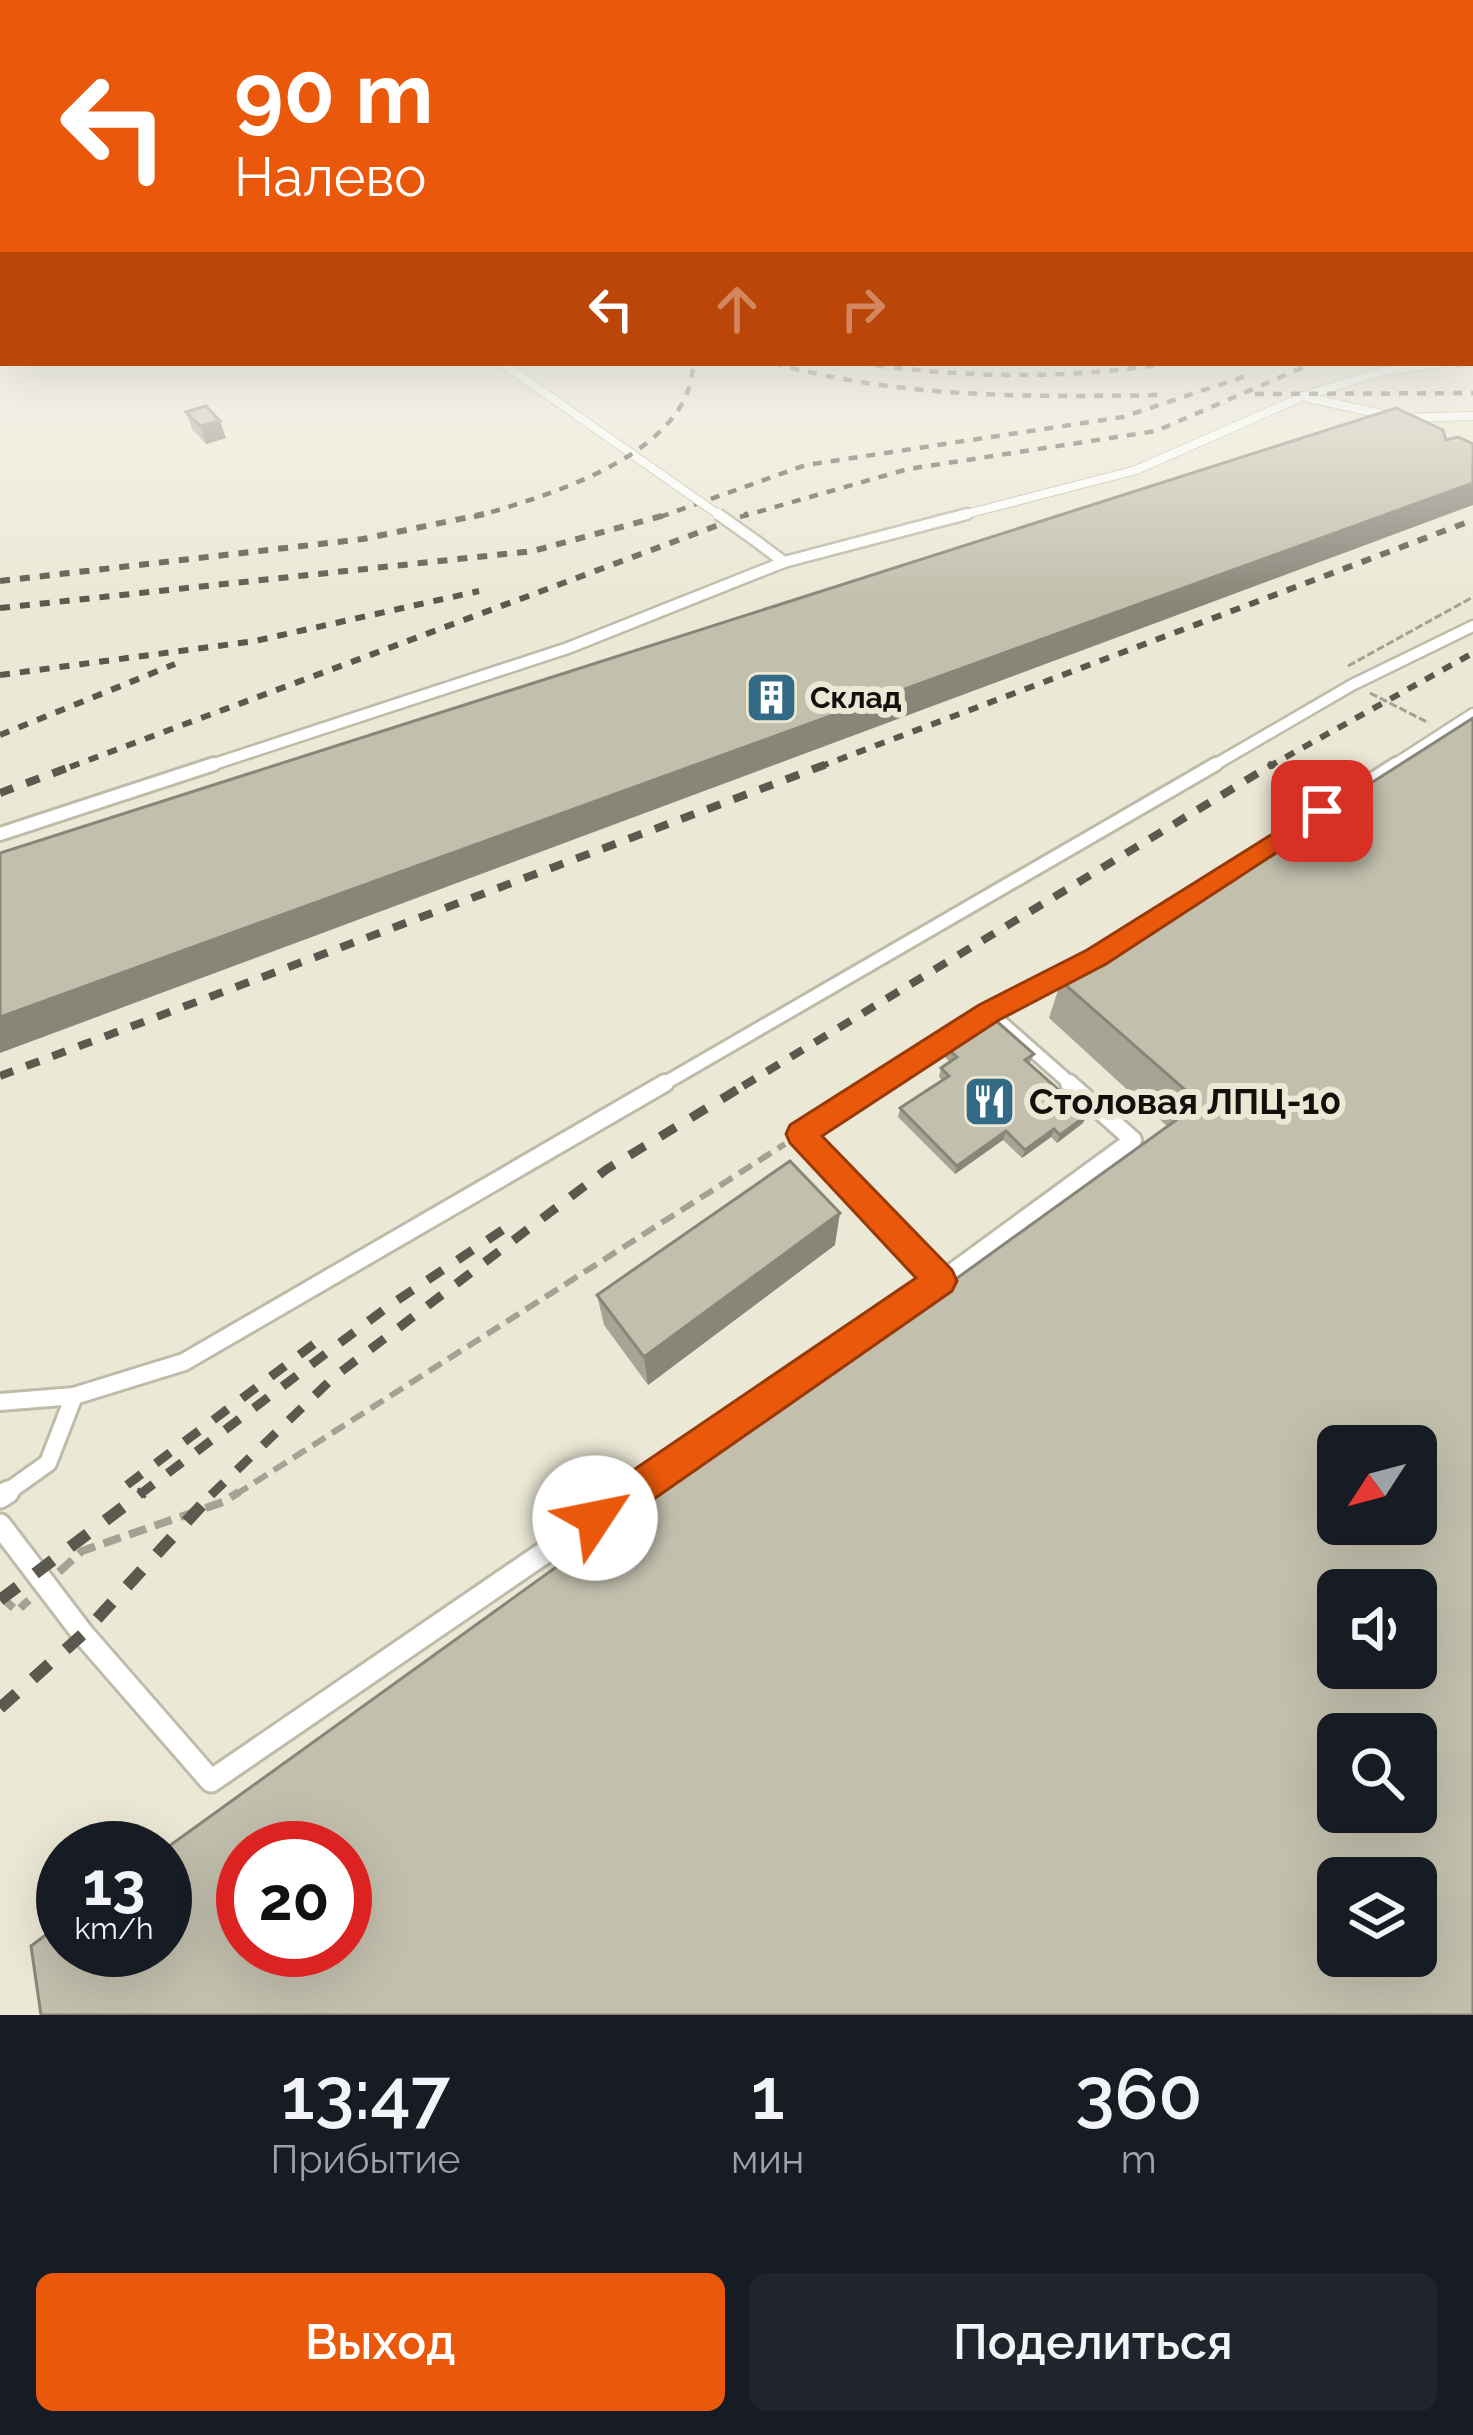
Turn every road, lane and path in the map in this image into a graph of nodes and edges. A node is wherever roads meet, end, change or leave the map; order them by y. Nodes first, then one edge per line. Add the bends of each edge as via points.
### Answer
1 (575, 414) edge
2 (1263, 414) edge
3 (1383, 414) edge
4 (1473, 416) edge
5 (1400, 418) junction
6 (1413, 427) edge
7 (784, 562) junction
8 (1473, 597) edge
9 (1473, 626) edge
10 (1352, 685) junction
11 (1444, 713) dead end
12 (1473, 714) edge
13 (1429, 724) junction
14 (1410, 736) dead end
15 (0, 834) edge
16 (989, 1012) junction
17 (801, 1134) junction
18 (940, 1281) junction
19 (74, 1396) junction
20 (0, 1402) edge
21 (0, 1497) edge
22 (0, 1526) edge
23 (46, 1585) junction
24 (0, 1596) edge

1 - 7 lane, bridge
2 - 7 lane via 1136,470
3 - 5 lane
4 - 5 lane
5 - 6 lane
7 - 15 lane via 568,648
8 - 10 path via 1332,674
9 - 10 lane
10 - 13 path
10 - 19 lane via 184,1362
11 - 13 path
12 - 16 lane via 1097,957
13 - 14 path
16 - 17 lane
16 - 18 lane via 1133,1140
17 - 18 lane
17 - 23 path via 223,1502 82,1551
18 - 23 lane via 212,1781
19 - 20 lane
19 - 21 lane via 48,1463
22 - 23 lane
23 - 24 path via 17,1612

